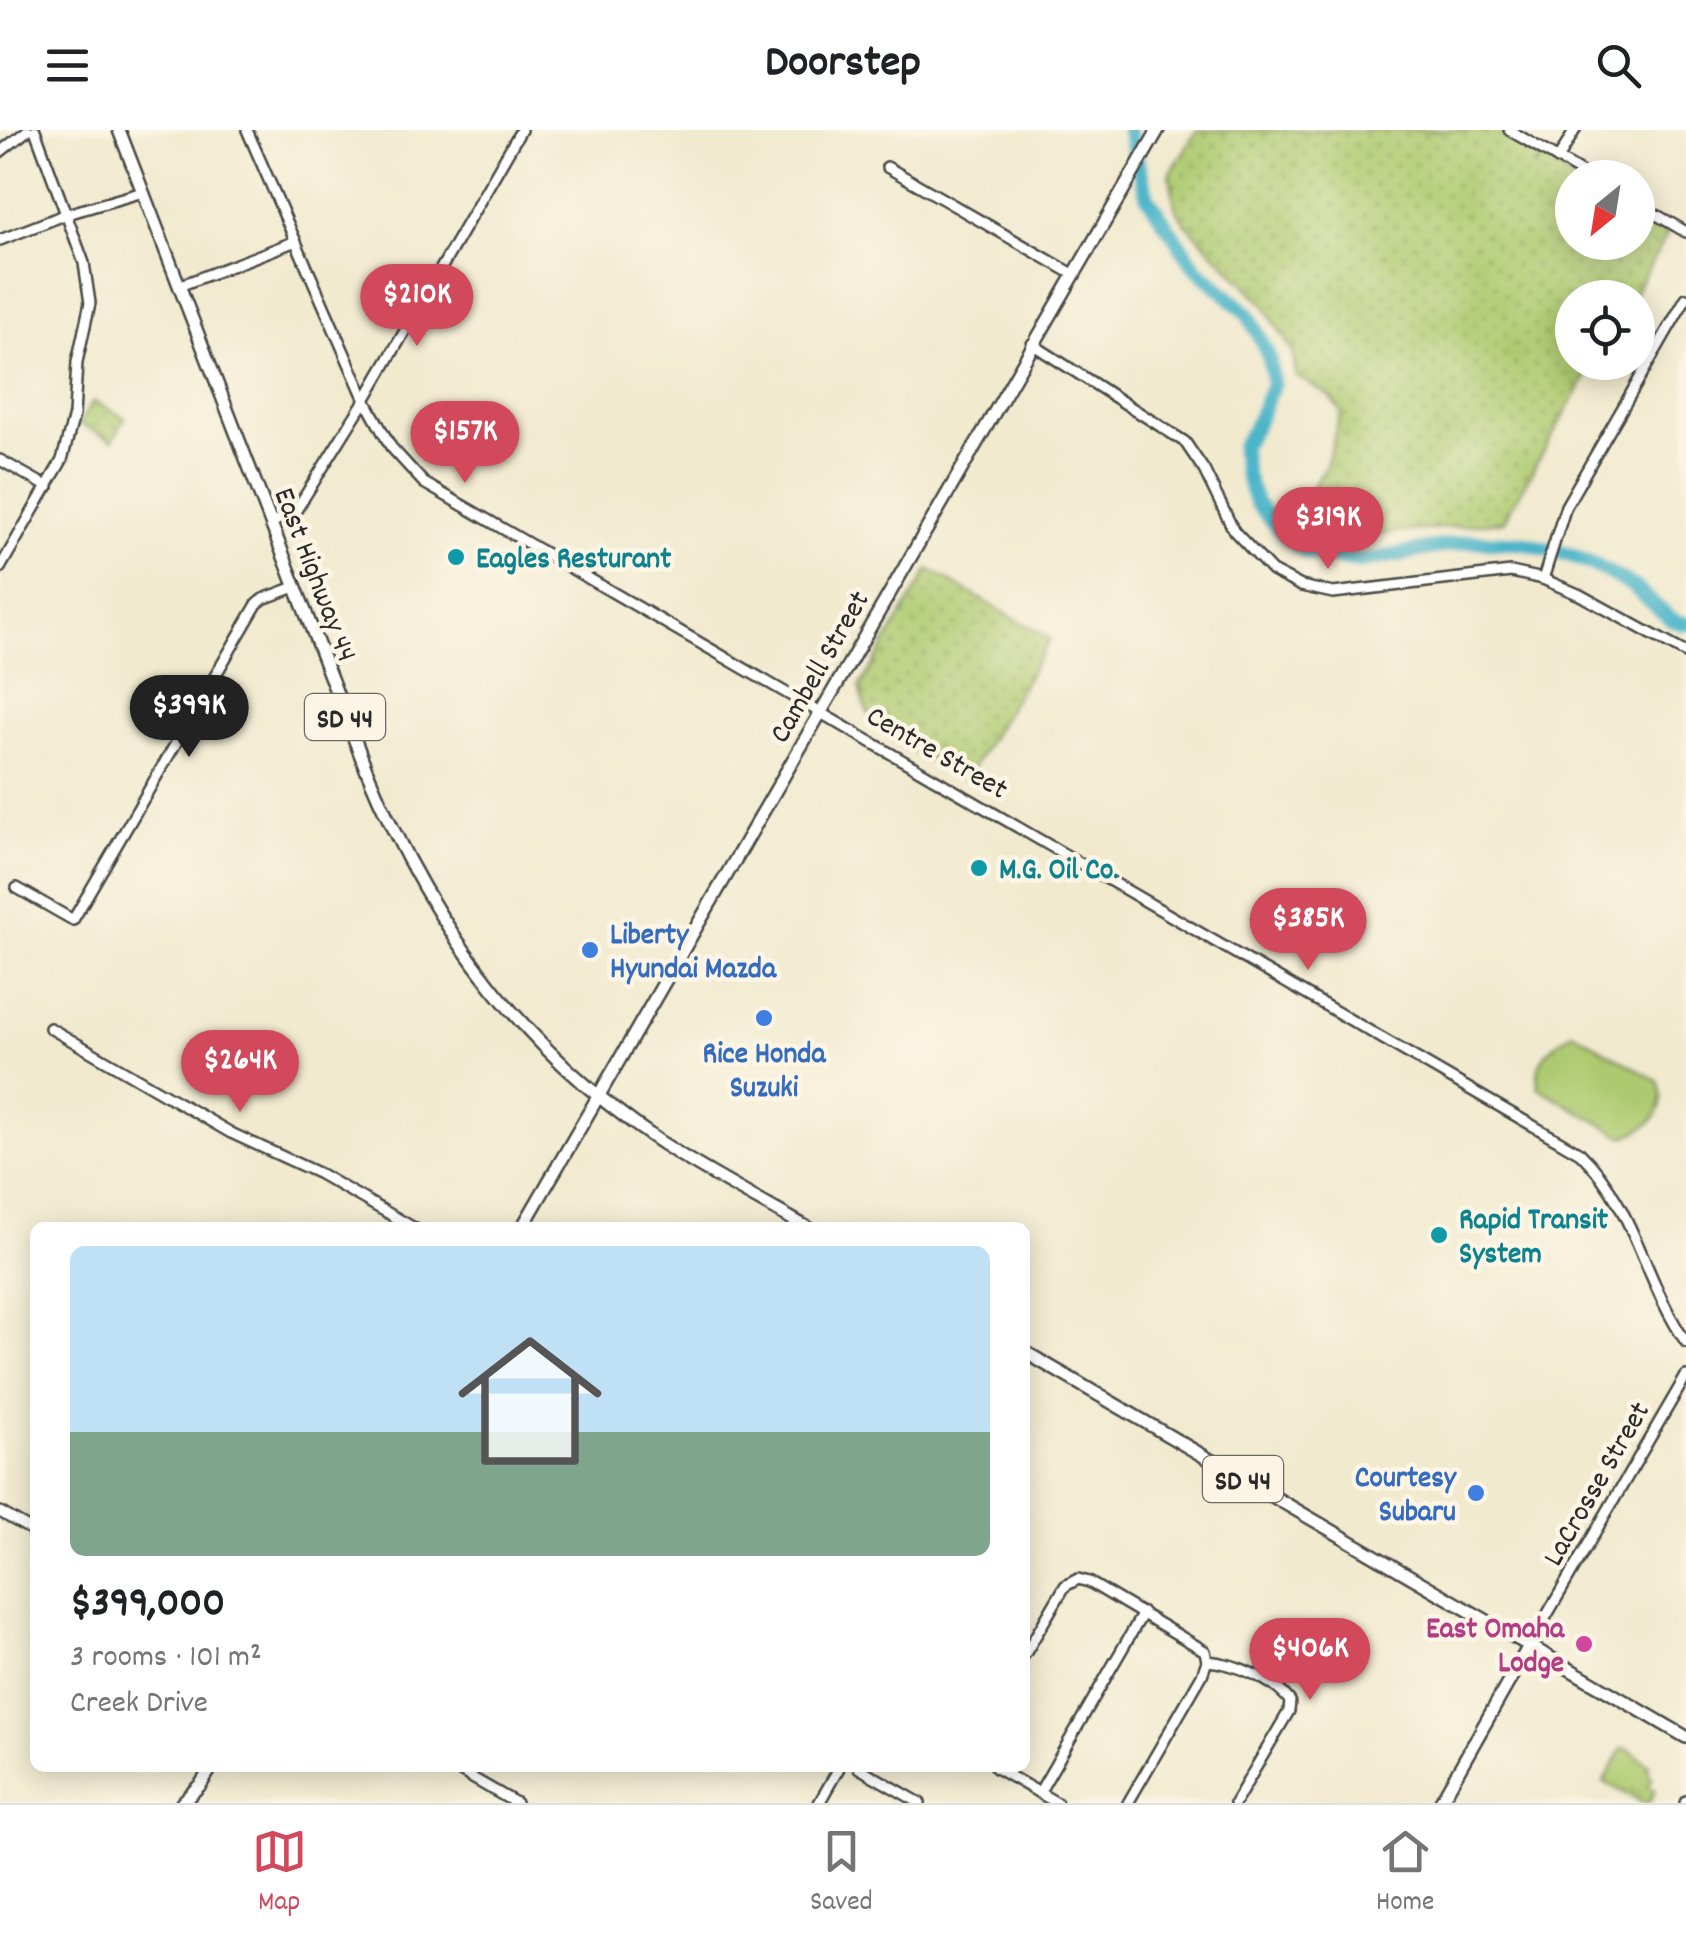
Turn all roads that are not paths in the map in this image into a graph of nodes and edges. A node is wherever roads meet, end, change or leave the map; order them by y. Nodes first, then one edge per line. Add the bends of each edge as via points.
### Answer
1 (31, 130) edge
2 (118, 130) edge
3 (248, 130) edge
4 (520, 130) edge
5 (1158, 130) edge
6 (1509, 130) edge
7 (1575, 130) edge
8 (0, 152) edge
9 (1558, 159) joint
10 (887, 168) dead end
11 (143, 192) junction
12 (67, 214) junction
13 (1655, 214) edge
14 (1686, 232) edge
15 (0, 240) edge
16 (296, 241) junction
17 (1073, 274) junction
18 (179, 286) junction
19 (1686, 298) edge
20 (1032, 344) junction
21 (365, 400) junction
22 (0, 460) edge
23 (48, 487) junction
24 (270, 523) junction
25 (0, 568) edge
26 (1543, 579) junction
27 (295, 587) junction
28 (1686, 654) edge
29 (821, 712) junction
30 (17, 888) dead end
31 (50, 1028) dead end
32 (599, 1096) junction
33 (404, 1222) edge
34 (526, 1222) edge
35 (798, 1222) edge
36 (1686, 1342) edge
37 (1030, 1355) edge
38 (1686, 1376) edge
39 (0, 1512) edge
40 (30, 1529) edge
41 (1143, 1613) junction
42 (1030, 1645) edge
43 (1529, 1646) junction
44 (1207, 1661) junction
45 (1684, 1732) edge
46 (209, 1772) edge
47 (462, 1772) edge
48 (838, 1772) edge
49 (866, 1772) edge
50 (1003, 1772) edge
51 (202, 1784) junction
52 (1039, 1793) junction
53 (182, 1803) edge
54 (197, 1803) edge
55 (516, 1803) edge
56 (819, 1803) edge
57 (920, 1803) edge
58 (1057, 1803) edge
59 (1128, 1803) edge
60 (1235, 1803) edge
61 (1440, 1803) edge

1 - 8 street
1 - 12 street
2 - 11 main road, East Highway 44 / SD 44
3 - 16 street, Centre Street
4 - 21 street
5 - 17 main road, Cambell Street
6 - 9 street
7 - 9 street
10 - 17 street
11 - 12 street
11 - 18 main road, East Highway 44 / SD 44
12 - 15 street
12 - 23 street via 90,303 69,436
13 - 14 street
16 - 18 street
16 - 21 street, Centre Street
17 - 20 main road, Cambell Street
18 - 24 main road, East Highway 44 / SD 44
19 - 26 street via 1574,492
20 - 26 street via 1185,442 1234,532 1272,571 1301,586 1333,592 1511,572
20 - 29 main road, Cambell Street
21 - 24 street via 295,512
21 - 29 street, Centre Street via 391,447 424,483
22 - 23 street
23 - 25 street
24 - 27 main road, East Highway 44 / SD 44
26 - 28 street
27 - 30 street via 257,604 73,920
27 - 32 main road, East Highway 44 / SD 44 via 382,808 423,891 489,986
29 - 32 main road, Cambell Street
29 - 36 street, Centre Street via 1580,1153 1619,1200 1667,1314
31 - 33 street
32 - 34 main road, Cambell Street
32 - 35 main road, SD 44 via 682,1156
37 - 43 main road, SD 44
38 - 43 street, LaCrosse Street
39 - 40 street
41 - 42 street via 1090,1582 1072,1580
41 - 44 street via 1202,1648
41 - 52 street
43 - 45 main road, SD 44
43 - 61 main road, LaCrosse Street
44 - 59 street
44 - 60 street via 1236,1667 1290,1701
46 - 51 main road
47 - 55 street
48 - 56 street
49 - 57 street
50 - 52 street
51 - 53 main road
51 - 54 main road
52 - 58 street

